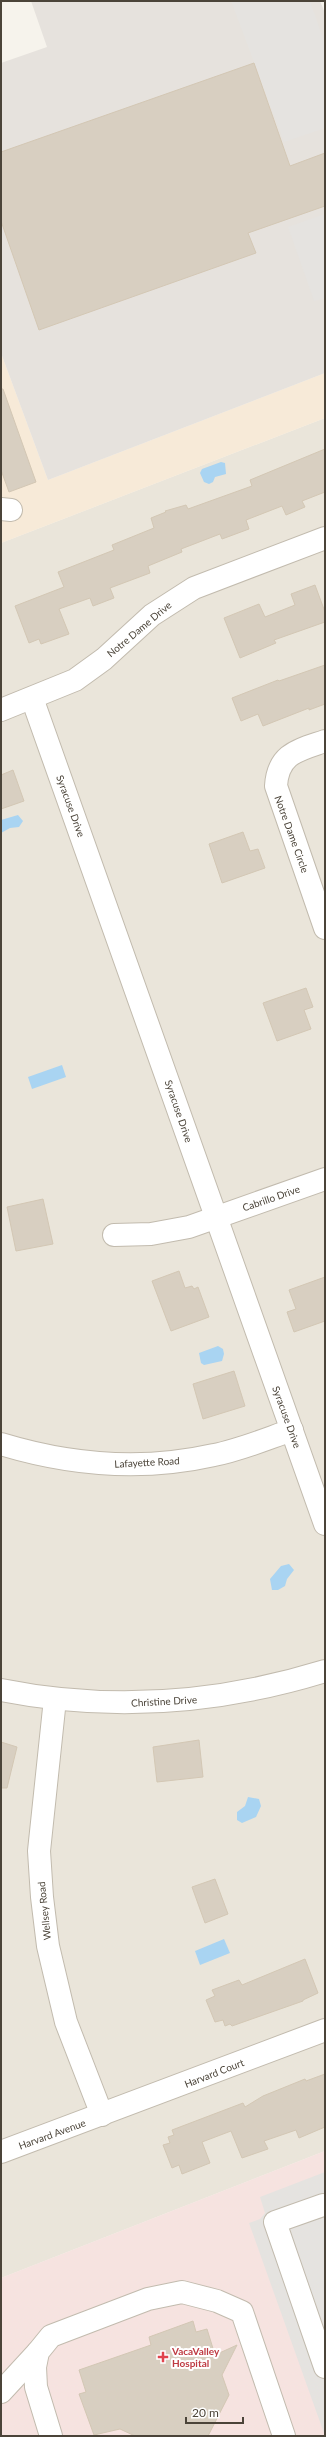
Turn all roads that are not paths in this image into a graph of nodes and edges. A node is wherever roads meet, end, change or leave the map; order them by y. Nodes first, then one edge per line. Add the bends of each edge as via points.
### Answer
1 (325, 538) edge
2 (32, 698) junction
3 (1, 710) edge
4 (325, 741) edge
5 (325, 928) edge
6 (325, 1179) edge
7 (216, 1217) junction
8 (114, 1235) dead end
9 (292, 1430) junction
10 (1, 1444) edge
11 (325, 1524) edge
12 (325, 1671) edge
13 (1, 1690) edge
14 (55, 1699) junction
15 (325, 2030) edge
16 (102, 2115) junction
17 (1, 2152) edge
18 (324, 2206) edge
19 (38, 2352) junction
20 (325, 2367) edge
21 (1, 2392) edge
22 (51, 2436) edge
23 (284, 2436) edge

1 - 2 street, Notre Dame Drive via 194,588 152,615 104,659 75,680
2 - 3 street, Notre Dame Drive
2 - 7 street, Syracuse Drive
4 - 5 street, Notre Dame Circle via 299,749 290,755 280,766 276,786
6 - 7 street, Cabrillo Drive
7 - 8 street, Cabrillo Drive via 189,1227 151,1234
7 - 9 street, Syracuse Drive
9 - 10 street, Lafayette Road via 215,1455 176,1462 97,1464 35,1455
9 - 11 street, Syracuse Drive
12 - 14 street, Christine Drive via 273,1686 198,1699 128,1703
13 - 14 street, Christine Drive
14 - 16 street, Wellsey Road via 39,1851 43,1904 48,1946 66,2022
15 - 16 street, Harvard Court
16 - 17 street, Harvard Avenue
18 - 20 street via 275,2222
19 - 21 street
19 - 22 street via 35,2367 36,2387
19 - 23 street via 51,2336 148,2298 182,2292 217,2301 242,2312

